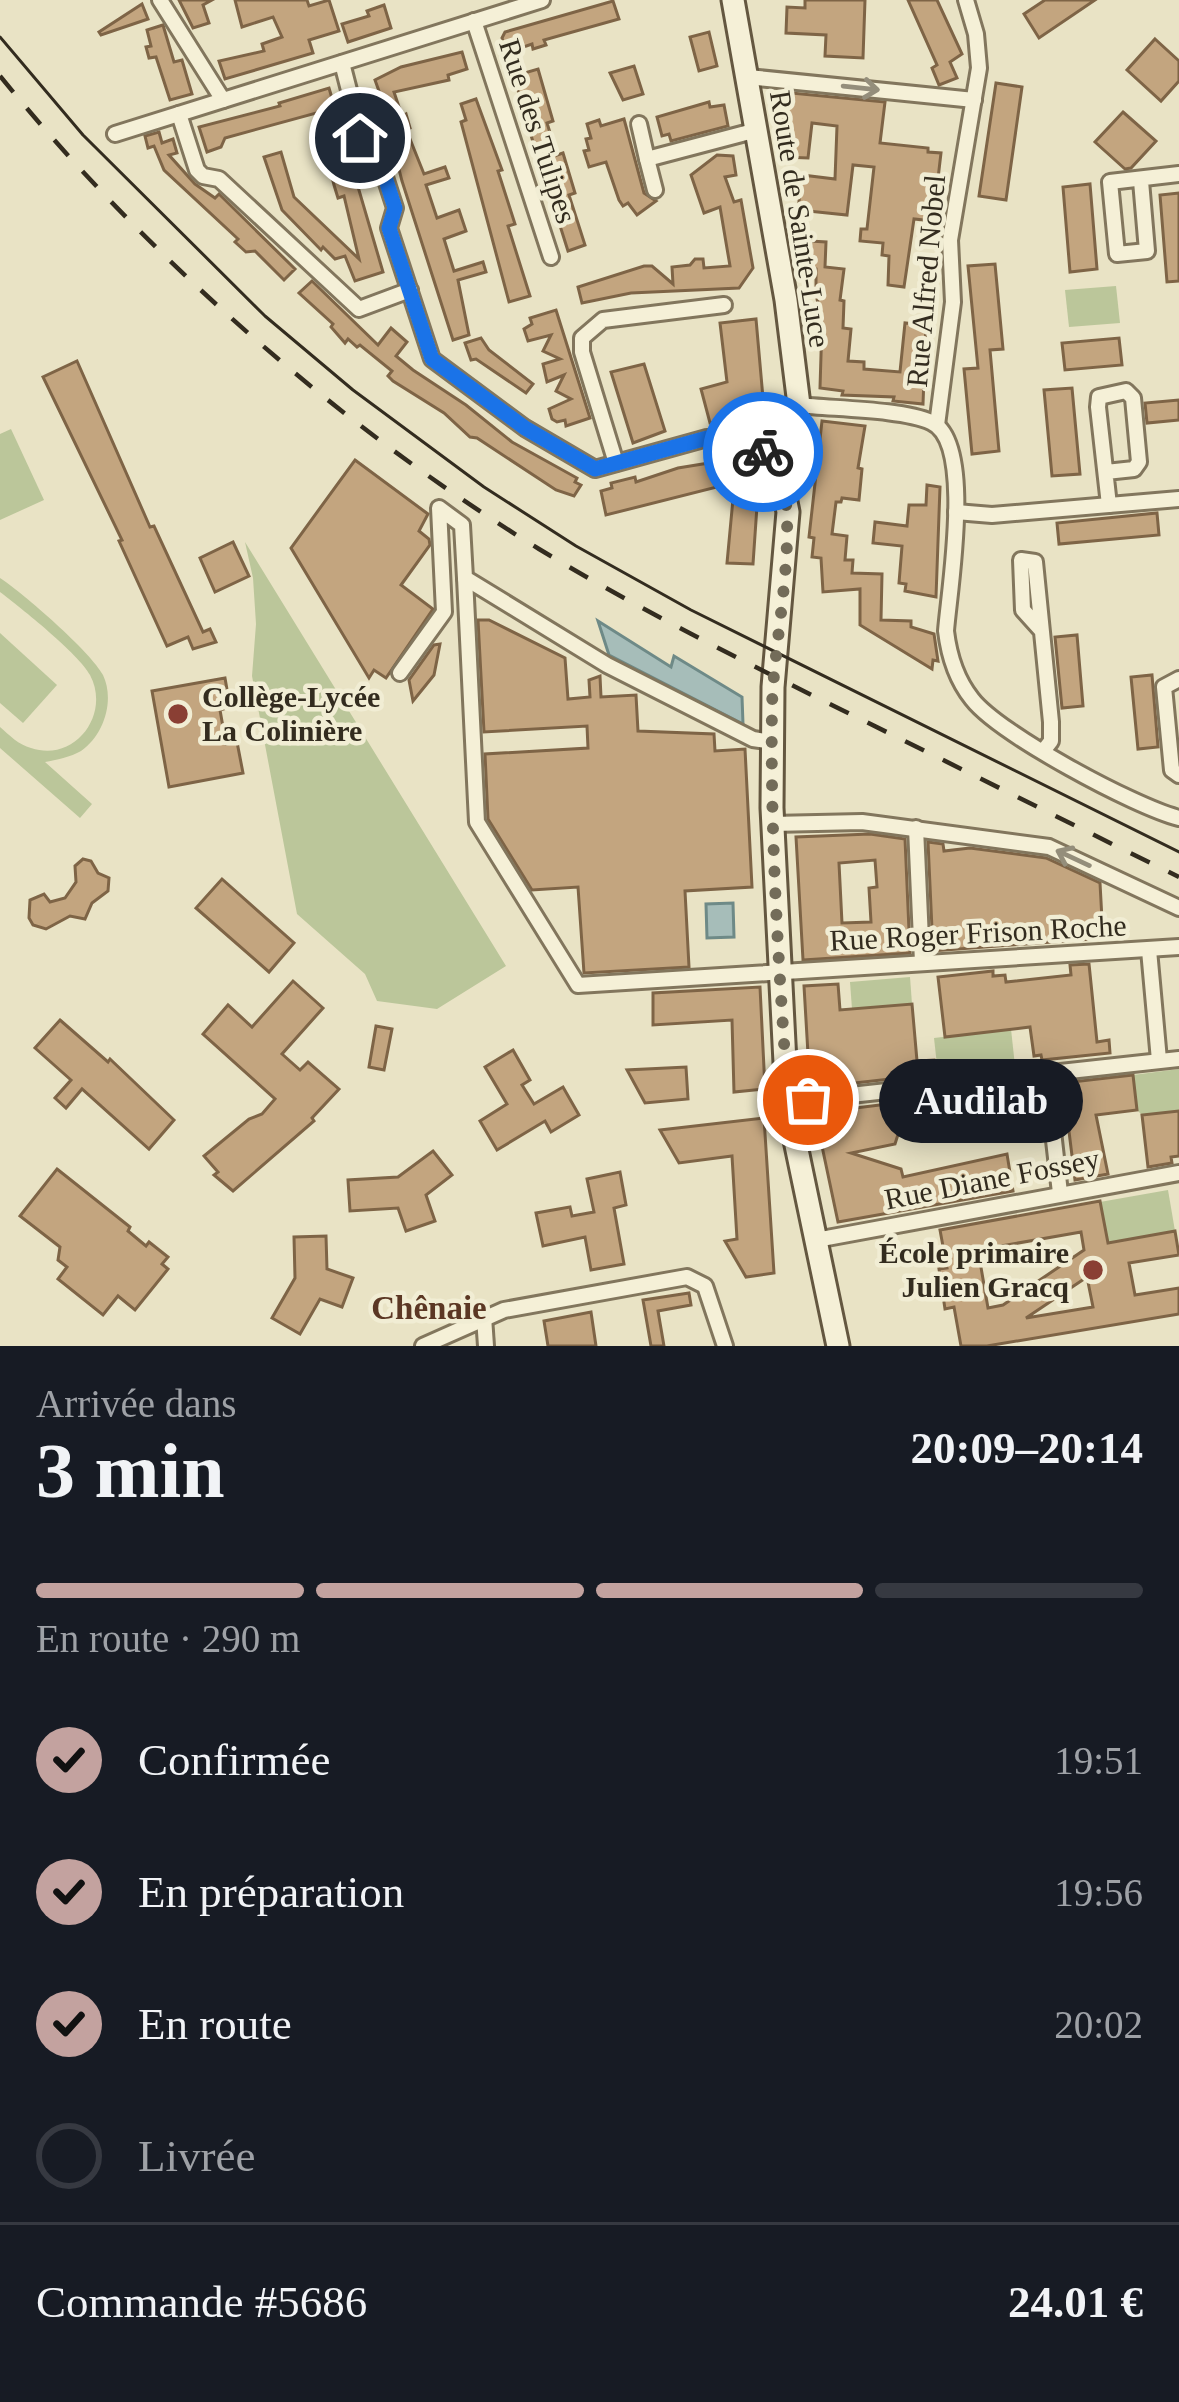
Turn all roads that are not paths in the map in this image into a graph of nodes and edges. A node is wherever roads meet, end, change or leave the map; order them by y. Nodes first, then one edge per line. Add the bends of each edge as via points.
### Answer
1 (160, 0) edge
2 (542, 0) edge
3 (733, 0) edge
4 (966, 0) edge
5 (474, 21) junction
6 (342, 63) junction
7 (748, 77) junction
8 (223, 100) junction
9 (974, 100) junction
10 (179, 114) junction
11 (639, 124) dead end
12 (757, 130) junction
13 (115, 134) dead end
14 (647, 159) junction
15 (1179, 174) edge
16 (1141, 181) junction
17 (655, 190) dead end
18 (551, 257) dead end
19 (410, 290) junction
20 (724, 304) dead end
21 (800, 405) junction
22 (937, 425) junction
23 (774, 454) junction
24 (616, 463) junction
25 (1106, 472) junction
26 (1179, 499) edge
27 (1109, 505) junction
28 (956, 512) junction
29 (465, 578) junction
30 (1041, 630) dead end
31 (400, 673) dead end
32 (1179, 679) edge
33 (772, 742) junction
34 (1044, 750) junction
35 (1179, 775) edge
36 (1179, 818) edge
37 (772, 824) junction
38 (916, 828) junction
39 (1179, 908) edge
40 (1179, 946) edge
41 (1149, 950) junction
42 (922, 962) junction
43 (779, 972) junction
44 (1179, 1058) edge
45 (1160, 1060) junction
46 (1046, 1070) junction
47 (788, 1102) junction
48 (1179, 1174) edge
49 (1060, 1193) junction
50 (816, 1240) junction
51 (484, 1316) junction
52 (423, 1346) edge
53 (486, 1346) edge
54 (725, 1346) edge
55 (838, 1346) edge

1 - 8 street
2 - 5 street
3 - 7 street, Route de Sainte-Luce
4 - 9 street, Rue Alfred Nobel via 979,50
5 - 6 street
5 - 18 street, Rue des Tulipes
6 - 8 street
6 - 19 street via 368,164 384,174 390,191 389,228
7 -> 9 street
7 - 12 street, Route de Sainte-Luce
8 - 10 street
9 - 22 street, Rue Alfred Nobel via 950,240 953,302
10 - 13 street
10 - 19 street via 197,170 219,179 359,309
11 - 14 street
12 - 14 street
12 - 21 street, Route de Sainte-Luce
14 - 17 street
15 - 16 street
16 - 16 street via 1110,182 1117,254 1148,251
19 - 24 street via 432,359 595,469
20 - 24 street via 603,320 582,338
21 - 22 street
21 - 23 street
22 - 28 street via 950,451
23 - 24 street via 707,438
23 - 33 street via 788,512
25 - 25 street via 1139,462 1126,391 1100,397
25 - 27 street
26 - 27 street
27 - 28 street
28 - 34 street via 948,651 980,709
29 - 31 street via 462,525 440,508 444,612
29 - 33 street via 607,665
29 - 43 street, Rue Roger Frison Roche via 477,822 578,985
30 - 34 street via 1051,722
32 - 35 street via 1164,686 1172,770
33 - 37 street
34 - 36 street via 1131,801
37 - 38 street
37 - 43 street
39 -> 38 street via 1049,847
38 - 42 street
40 - 41 street, Rue Roger Frison Roche
41 - 42 street, Rue Roger Frison Roche
41 - 45 street
42 - 43 street, Rue Roger Frison Roche
43 - 47 street
44 - 45 street
45 - 46 street
46 - 47 street
46 - 49 street
47 - 50 street
48 - 49 street, Rue Diane Fossey
49 - 50 street, Rue Diane Fossey
50 - 55 street
51 - 52 street
51 - 53 street
51 - 54 street via 687,1277 705,1286

